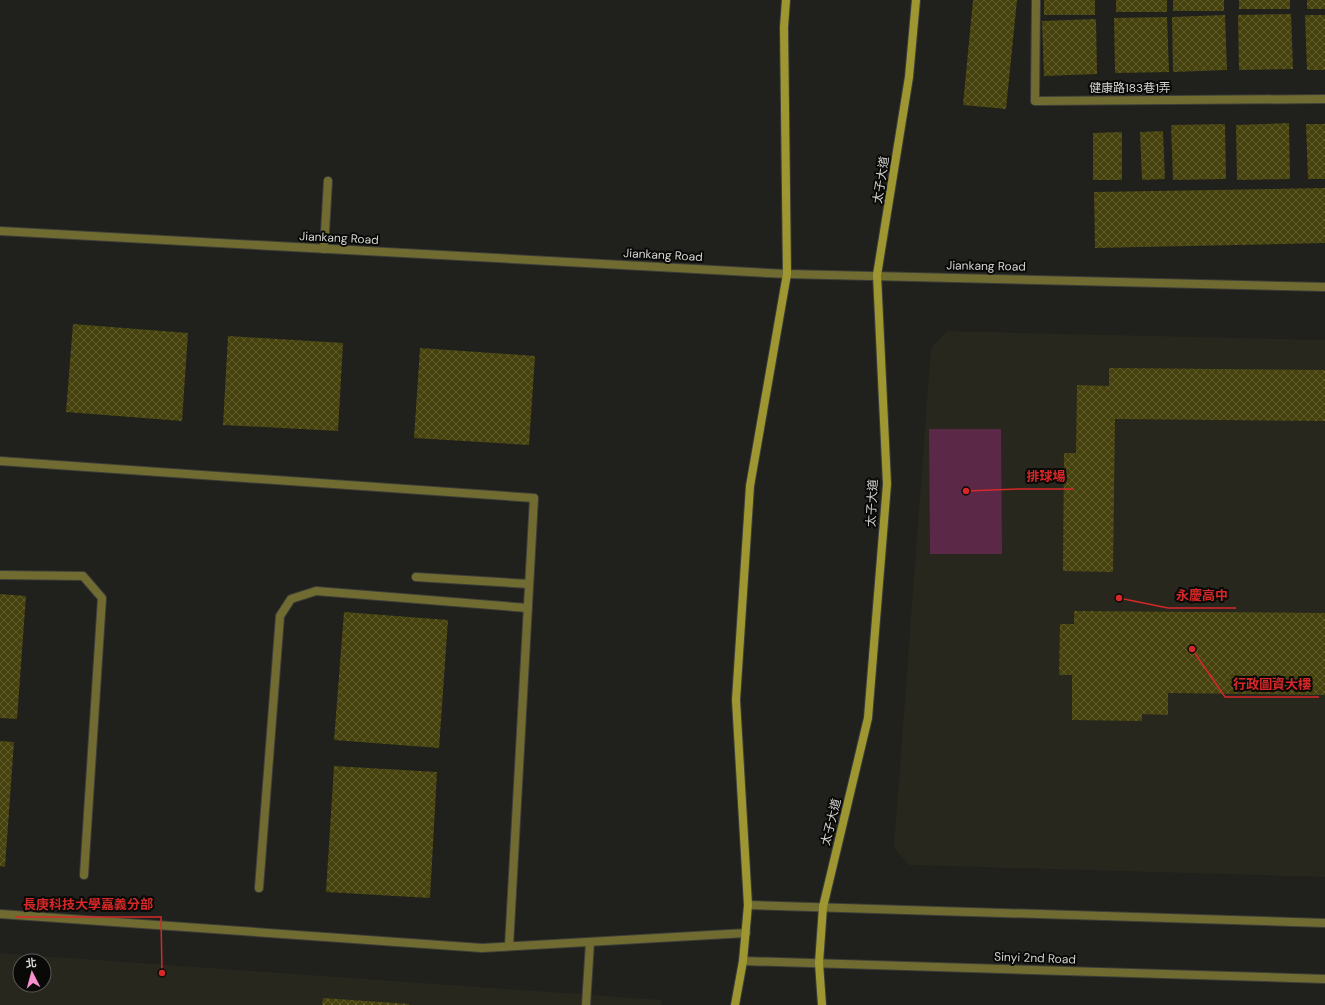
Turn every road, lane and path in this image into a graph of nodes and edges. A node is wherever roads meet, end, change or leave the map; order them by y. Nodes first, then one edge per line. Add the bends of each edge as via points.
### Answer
1 (786, 0) edge
2 (916, 0) edge
3 (1036, 0) edge
4 (1325, 99) edge
5 (328, 181) dead end
6 (0, 231) edge
7 (324, 249) junction
8 (787, 274) junction
9 (877, 275) junction
10 (1325, 286) edge
11 (0, 461) edge
12 (0, 575) edge
13 (416, 577) dead end
14 (529, 584) junction
15 (528, 608) junction
16 (84, 875) dead end
17 (259, 888) dead end
18 (748, 905) junction
19 (823, 907) junction
20 (0, 914) edge
21 (1325, 923) edge
22 (746, 933) junction
23 (590, 942) junction
24 (509, 946) junction
25 (743, 961) junction
26 (819, 963) junction
27 (1325, 979) edge
28 (586, 1005) edge
29 (735, 1005) edge
30 (822, 1005) edge

1 - 8 street via 784,27
2 - 9 street, 太子大道 via 909,77
3 - 4 street, 健康路183巷1弄 via 1035,101
5 - 7 street
6 - 7 street, Jiankang Road
7 - 8 street, Jiankang Road
8 - 9 street, Jiankang Road
8 - 18 street via 750,486 736,700
9 - 10 street, Jiankang Road
9 - 19 street, 太子大道 via 887,484 868,718
11 - 14 street via 534,498
12 - 16 street via 83,576 102,598
13 - 14 street
14 - 15 street
15 - 17 street via 316,591 291,599 280,616
15 - 24 street
18 - 19 street
18 - 22 street
19 - 21 street
19 - 26 street, 太子大道
20 - 24 street via 482,948
22 - 23 street
22 - 25 street
23 - 24 street
23 - 28 street
25 - 26 street, Sinyi 2nd Road
25 - 29 street
26 - 27 street, Sinyi 2nd Road
26 - 30 street, 太子大道

